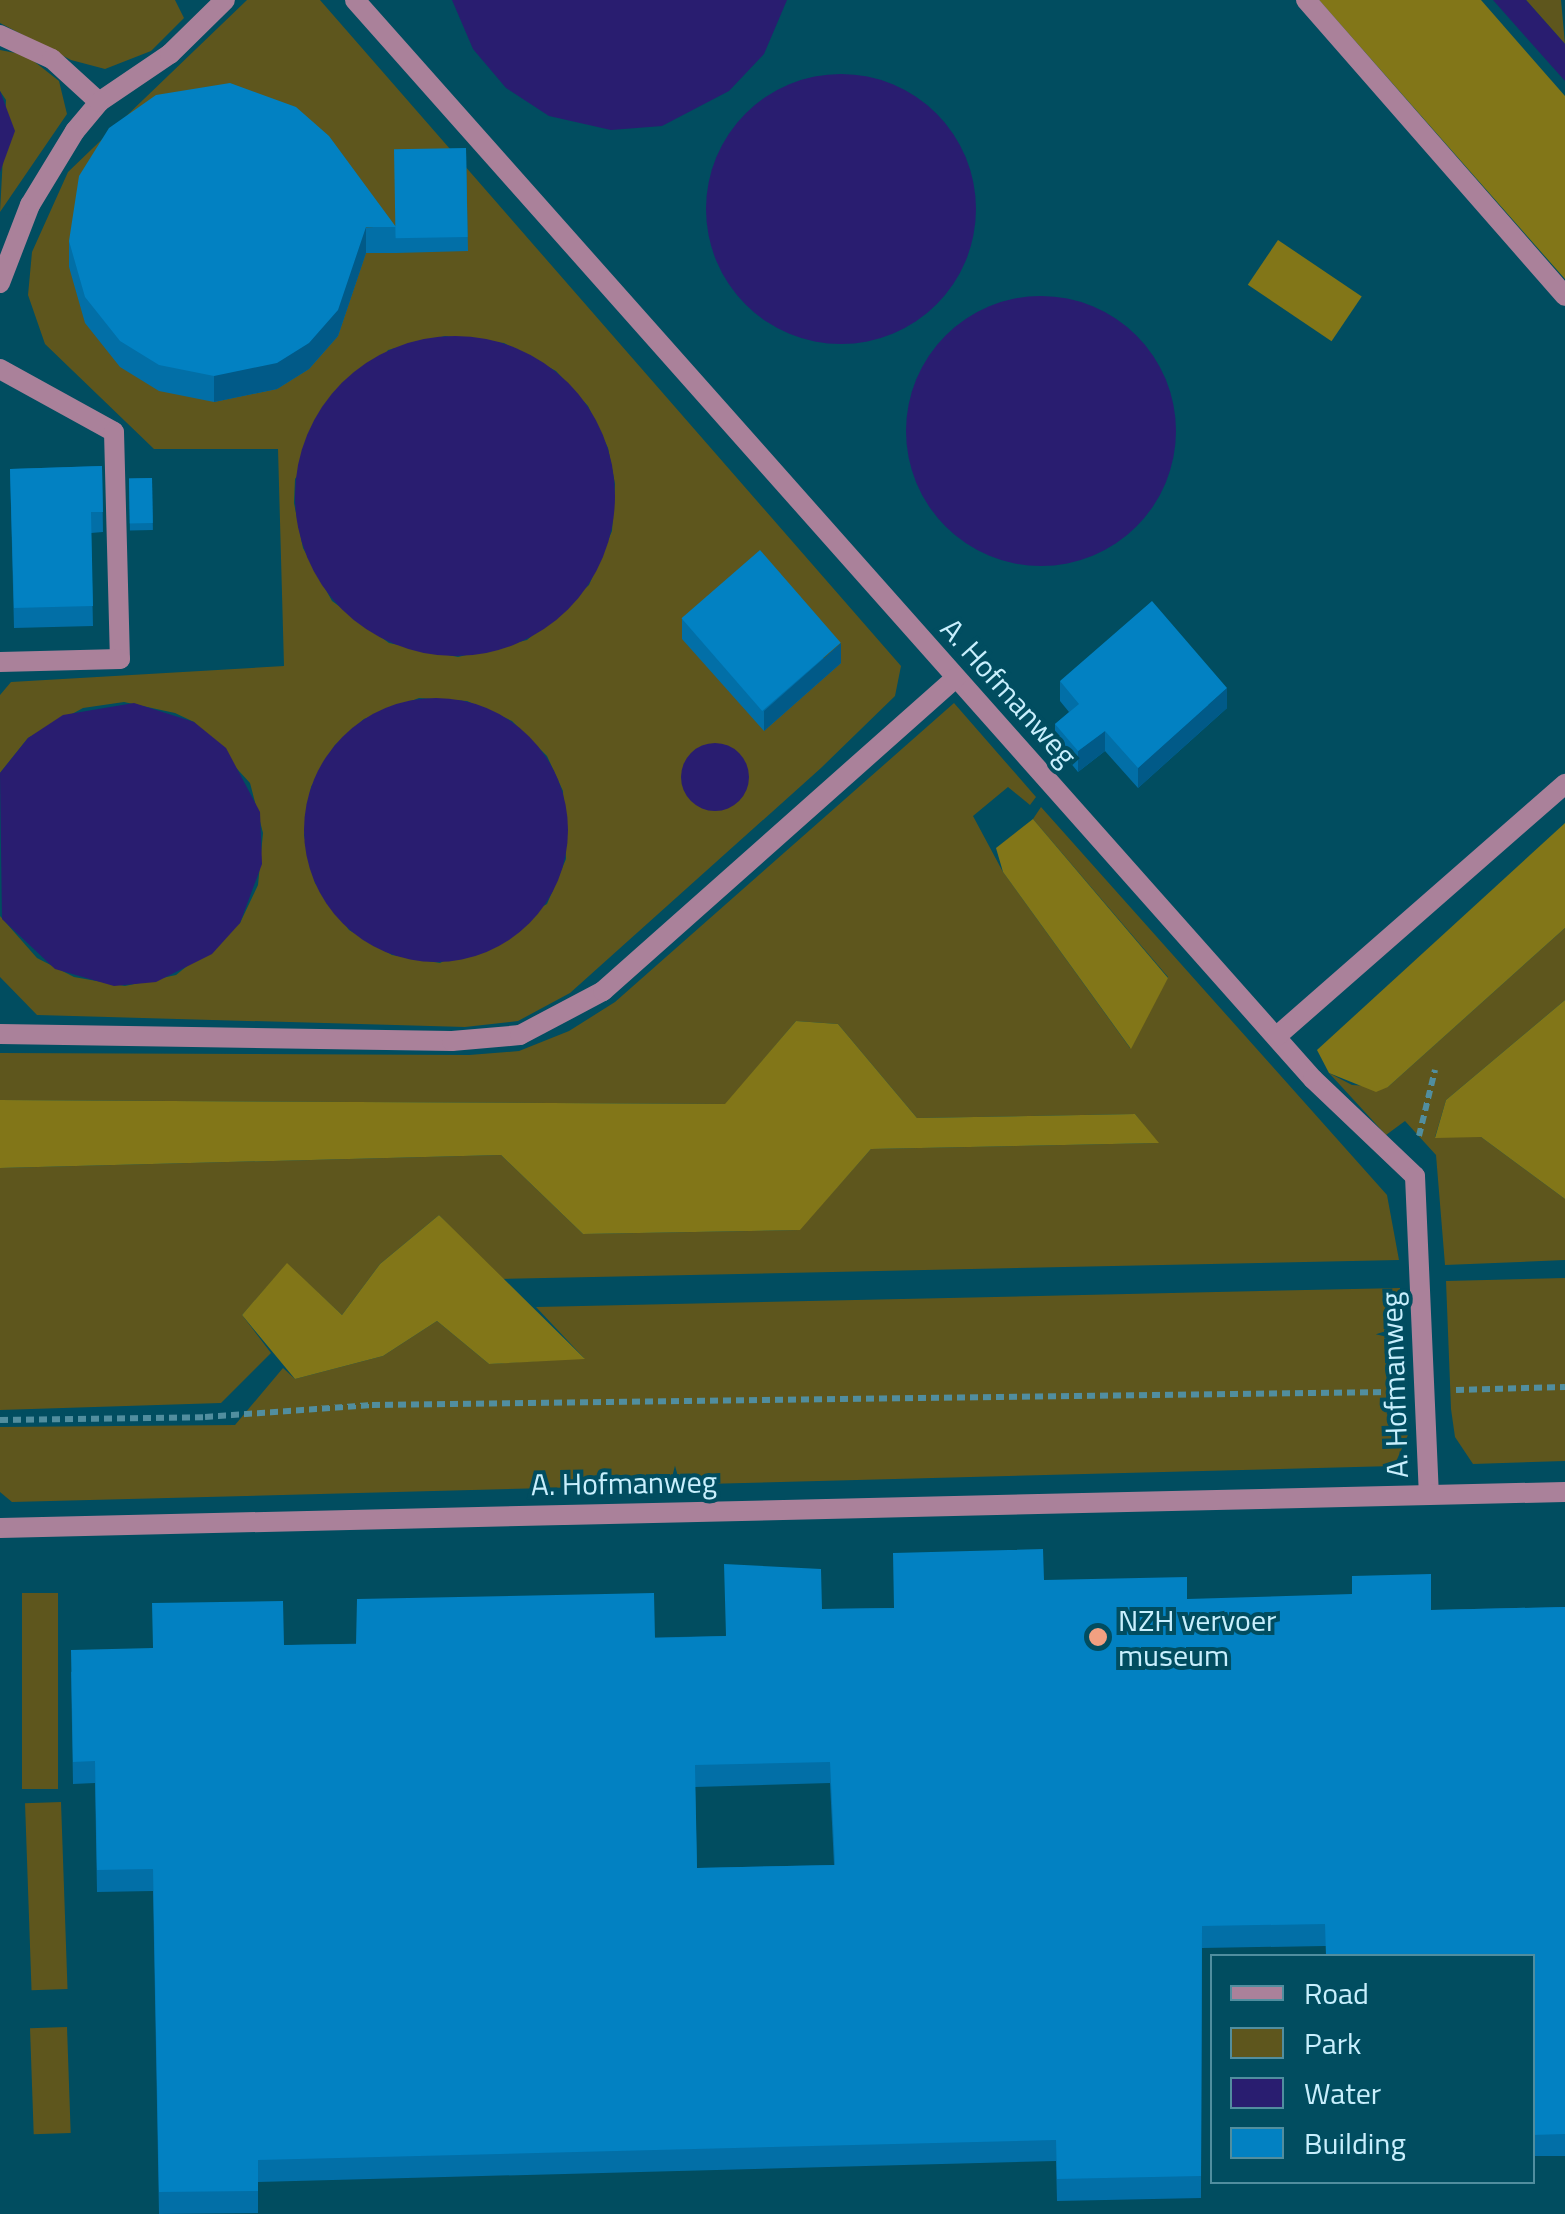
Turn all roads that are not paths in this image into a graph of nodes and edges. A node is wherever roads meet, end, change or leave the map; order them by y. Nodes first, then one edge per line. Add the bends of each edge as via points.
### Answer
1 (225, 0) edge
2 (355, 0) edge
3 (1306, 0) edge
4 (0, 35) edge
5 (99, 102) junction
6 (0, 283) edge
7 (1565, 296) edge
8 (0, 370) edge
9 (0, 662) edge
10 (956, 678) junction
11 (1565, 784) edge
12 (0, 1034) edge
13 (1277, 1036) junction
14 (1565, 1492) edge
15 (1429, 1495) junction
16 (0, 1528) edge

1 - 5 street via 170,54
2 - 10 street, A. Hofmanweg
3 - 7 street
4 - 5 street via 52,58
5 - 6 street via 30,205
8 - 9 street via 114,432 120,659
10 - 12 street via 603,990 520,1035 452,1041
10 - 13 street, A. Hofmanweg
11 - 13 street
13 - 15 street, A. Hofmanweg via 1415,1176
14 - 15 street, A. Hofmanweg
15 - 16 street, A. Hofmanweg

